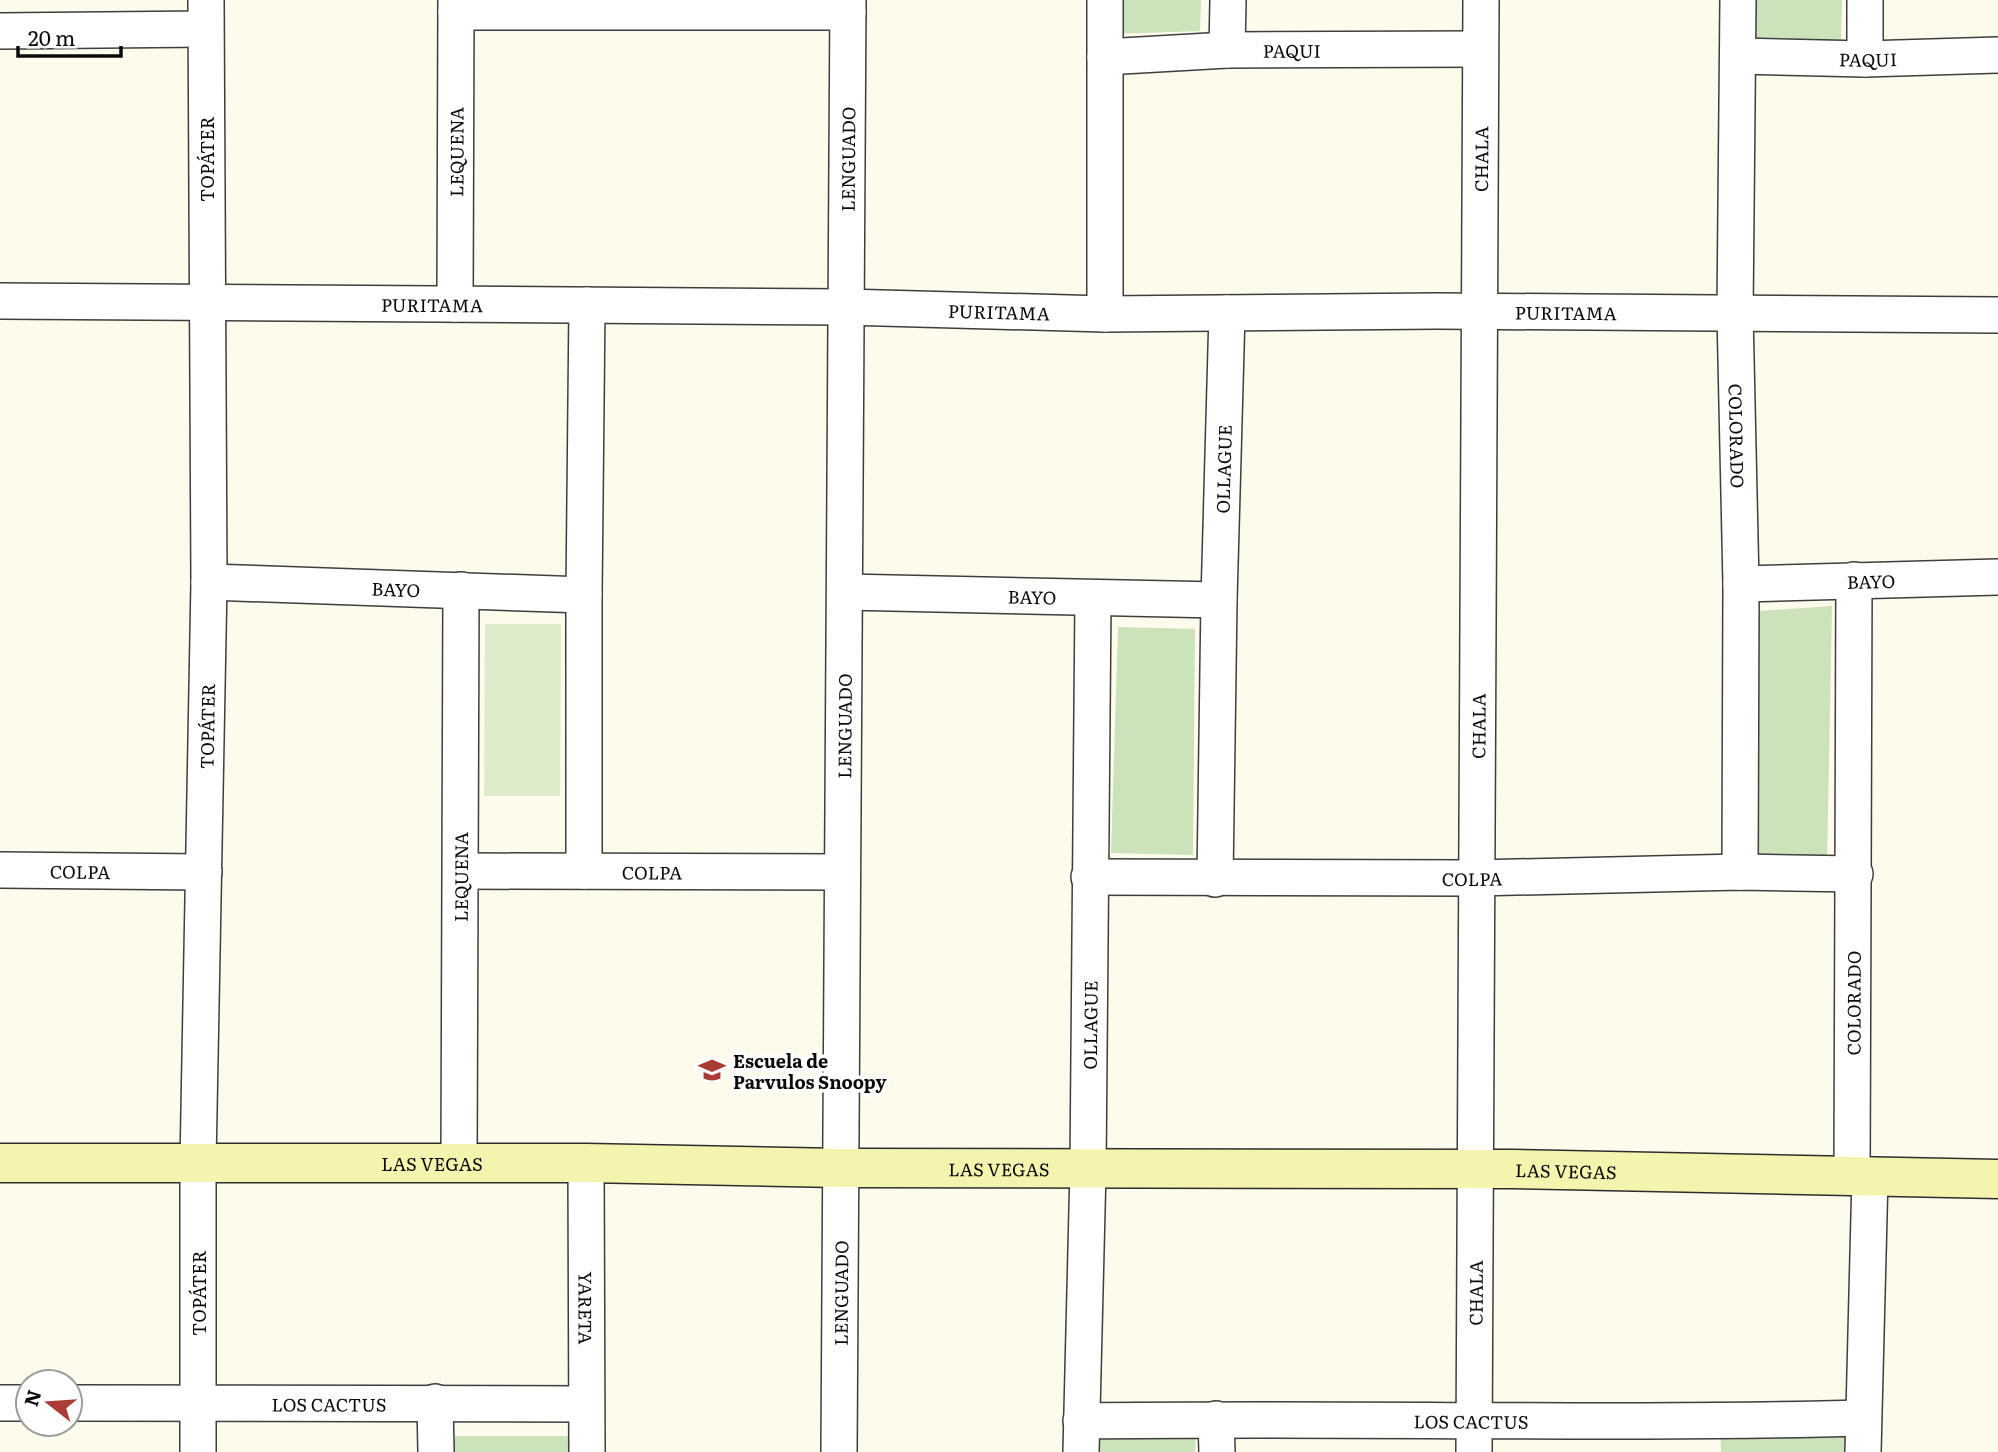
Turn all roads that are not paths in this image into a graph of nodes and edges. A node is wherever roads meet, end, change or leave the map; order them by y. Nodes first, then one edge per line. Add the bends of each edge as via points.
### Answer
1 (1105, 0) edge
2 (1228, 0) edge
3 (1480, 0) edge
4 (1738, 0) edge
5 (1865, 0) edge
6 (456, 6) edge
7 (848, 6) edge
8 (581, 7) edge
9 (205, 14) edge
10 (0, 31) edge
11 (1480, 49) junction
12 (1227, 50) junction
13 (1998, 55) edge
14 (1738, 56) junction
15 (1105, 57) junction
16 (1865, 59) junction
17 (0, 301) edge
18 (207, 304) junction
19 (456, 304) junction
20 (587, 305) junction
21 (845, 307) junction
22 (1479, 312) junction
23 (1227, 313) junction
24 (1105, 314) junction
25 (1735, 314) junction
26 (1998, 315) edge
27 (1998, 577) edge
28 (1854, 580) junction
29 (209, 582) junction
30 (1741, 584) junction
31 (461, 590) junction
32 (845, 592) junction
33 (584, 595) junction
34 (1093, 598) junction
35 (1219, 600) junction
36 (0, 870) edge
37 (461, 870) junction
38 (583, 871) junction
39 (204, 872) junction
40 (842, 872) junction
41 (1740, 872) junction
42 (1855, 874) junction
43 (1089, 877) junction
44 (1476, 878) junction
45 (1215, 879) junction
46 (0, 1163) edge
47 (198, 1163) junction
48 (586, 1163) junction
49 (459, 1164) junction
50 (839, 1168) junction
51 (1087, 1169) junction
52 (1475, 1170) junction
53 (1861, 1175) junction
54 (1998, 1179) edge
55 (435, 1402) junction
56 (84, 1403) edge
57 (198, 1403) junction
58 (586, 1404) junction
59 (1863, 1418) junction
60 (1217, 1435) edge
61 (1081, 1436) edge
62 (1474, 1436) edge
63 (1721, 1437) edge
64 (198, 1452) edge
65 (436, 1452) edge
66 (587, 1452) edge
67 (839, 1452) edge
68 (1863, 1452) edge

1 - 15 street
2 - 12 street
3 - 11 street, CHALA
4 - 14 street, COLORADO
5 - 16 street
6 - 8 street
6 - 19 street, LEQUENA
7 - 8 street
7 - 21 street, LENGUADO
9 - 10 street
9 - 18 street, TOPÁTER
11 - 12 street, PAQUI
11 - 22 street, CHALA
12 - 15 street, PAQUI
13 - 16 street, PAQUI
14 - 16 street, PAQUI
14 - 25 street, COLORADO
15 - 24 street
17 - 18 street, PURITAMA
18 - 19 street, PURITAMA
18 - 29 street, TOPÁTER
19 - 20 street, PURITAMA
20 - 21 street, PURITAMA
20 - 33 street
21 - 24 street, PURITAMA
21 - 32 street, LENGUADO
22 - 23 street, PURITAMA
22 - 25 street, PURITAMA
22 - 44 street, CHALA
23 - 24 street, PURITAMA
23 - 35 street, OLLAGUE
25 - 26 street, PURITAMA
25 - 30 street, COLORADO
27 - 28 street, BAYO
28 - 30 street, BAYO
28 - 42 street, COLORADO
29 - 31 street, BAYO
29 - 39 street, TOPÁTER
30 - 41 street, COLORADO
31 - 33 street, BAYO
31 - 37 street, LEQUENA
32 - 34 street, BAYO
32 - 40 street, LENGUADO
33 - 38 street
34 - 35 street, BAYO
34 - 43 street, OLLAGUE
35 - 45 street, OLLAGUE
36 - 39 street, COLPA
37 - 38 street, COLPA
37 - 49 street, LEQUENA
38 - 40 street, COLPA
39 - 47 street, TOPÁTER
40 - 50 street, LENGUADO
41 - 42 street, COLPA
41 - 44 street, COLPA
42 - 53 street, COLORADO
43 - 45 street, COLPA
43 - 51 street, OLLAGUE
44 - 45 street, COLPA
44 - 52 street, CHALA
46 - 47 main road, LAS VEGAS
47 - 49 main road, LAS VEGAS
47 - 57 street, TOPÁTER
48 - 49 main road, LAS VEGAS
48 - 50 main road, LAS VEGAS
48 - 58 street, YARETA
50 - 51 main road, LAS VEGAS
50 - 67 street, LENGUADO
51 - 52 main road, LAS VEGAS
51 - 61 street, OLLAGUE
52 - 53 main road, LAS VEGAS
52 - 62 street, CHALA
53 - 54 main road, LAS VEGAS
53 - 59 street, COLORADO
55 - 57 street, LOS CACTUS
55 - 58 street, LOS CACTUS
55 - 65 street
56 - 57 street, LOS CACTUS
57 - 64 street, TOPÁTER
58 - 66 street, YARETA
59 - 63 street, LOS CACTUS
59 - 68 street, COLORADO
60 - 61 street, LOS CACTUS
60 - 62 street, LOS CACTUS
62 - 63 street, LOS CACTUS

